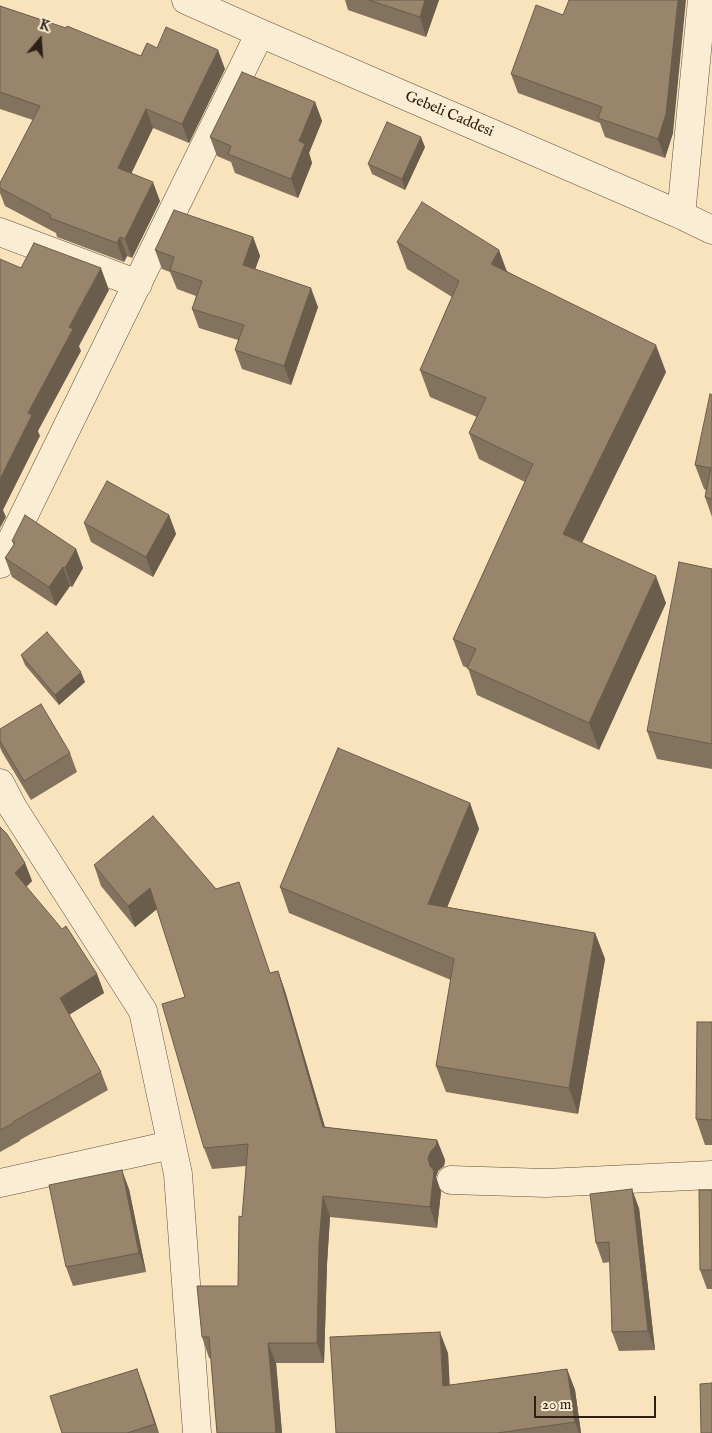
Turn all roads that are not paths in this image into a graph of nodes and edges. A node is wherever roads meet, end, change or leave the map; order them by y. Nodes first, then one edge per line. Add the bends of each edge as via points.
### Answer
1 (186, 0) edge
2 (702, 0) edge
3 (260, 33) junction
4 (681, 215) junction
5 (712, 230) edge
6 (0, 232) edge
7 (138, 284) junction
8 (0, 564) edge
9 (0, 783) edge
10 (171, 1145) junction
11 (712, 1175) edge
12 (452, 1180) dead end
13 (0, 1183) edge
14 (197, 1433) edge

1 - 3 street, Gebeli Caddesi
2 - 4 street
3 - 4 street, Gebeli Caddesi
3 - 7 street
4 - 5 street, Gebeli Caddesi
6 - 7 street
7 - 8 street
9 - 10 street via 12,808 142,1011
10 - 13 street
10 - 14 street via 178,1174
11 - 12 street via 546,1183

